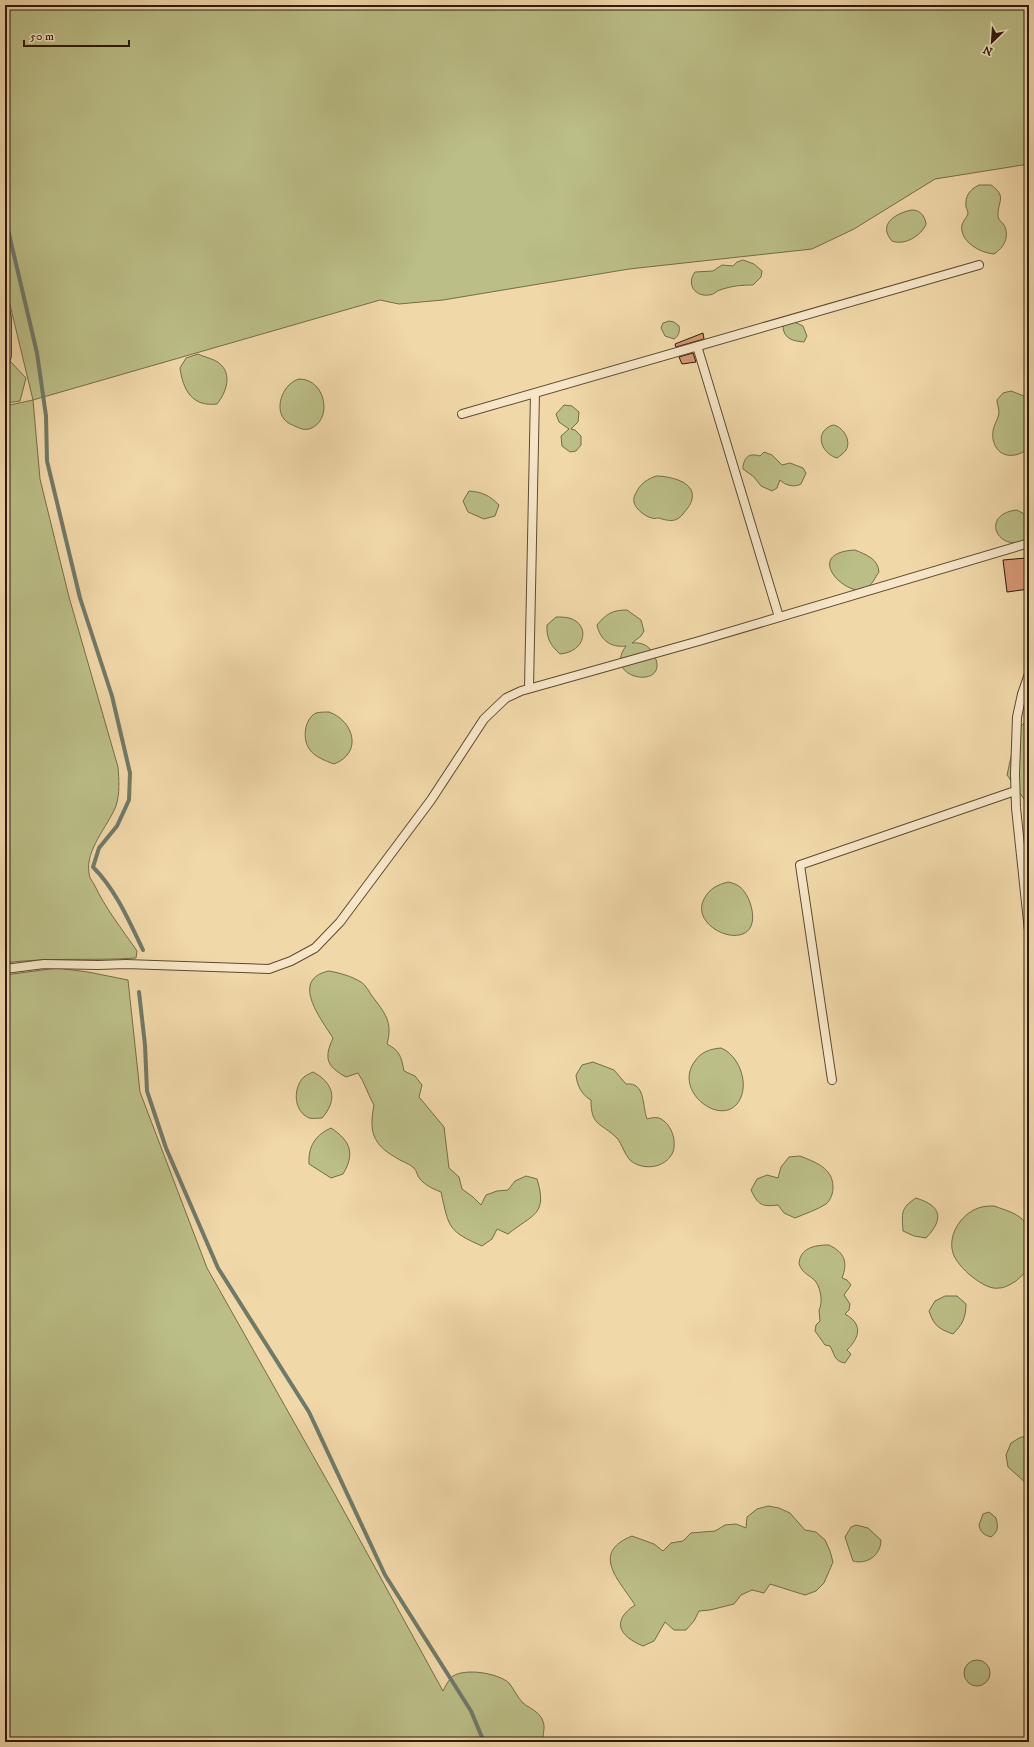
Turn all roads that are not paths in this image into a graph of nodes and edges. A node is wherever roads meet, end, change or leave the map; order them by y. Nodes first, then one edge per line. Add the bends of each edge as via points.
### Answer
1 (979, 265) dead end
2 (5, 309) edge
3 (697, 346) junction
4 (5, 362) edge
5 (535, 393) junction
6 (462, 414) dead end
7 (1029, 543) edge
8 (779, 617) junction
9 (1029, 674) edge
10 (529, 688) junction
11 (1015, 791) junction
12 (1029, 931) edge
13 (5, 969) edge
14 (832, 1080) dead end

1 - 3 lane
2 - 4 lane
3 - 5 lane
3 - 8 lane
5 - 6 lane
5 - 10 lane
7 - 8 lane
8 - 10 lane
9 - 11 lane via 1017,716
10 - 13 lane via 506,698 484,719 431,800 340,922 315,948 291,962 269,969 126,964 44,964
11 - 12 lane
11 - 14 lane via 800,865

